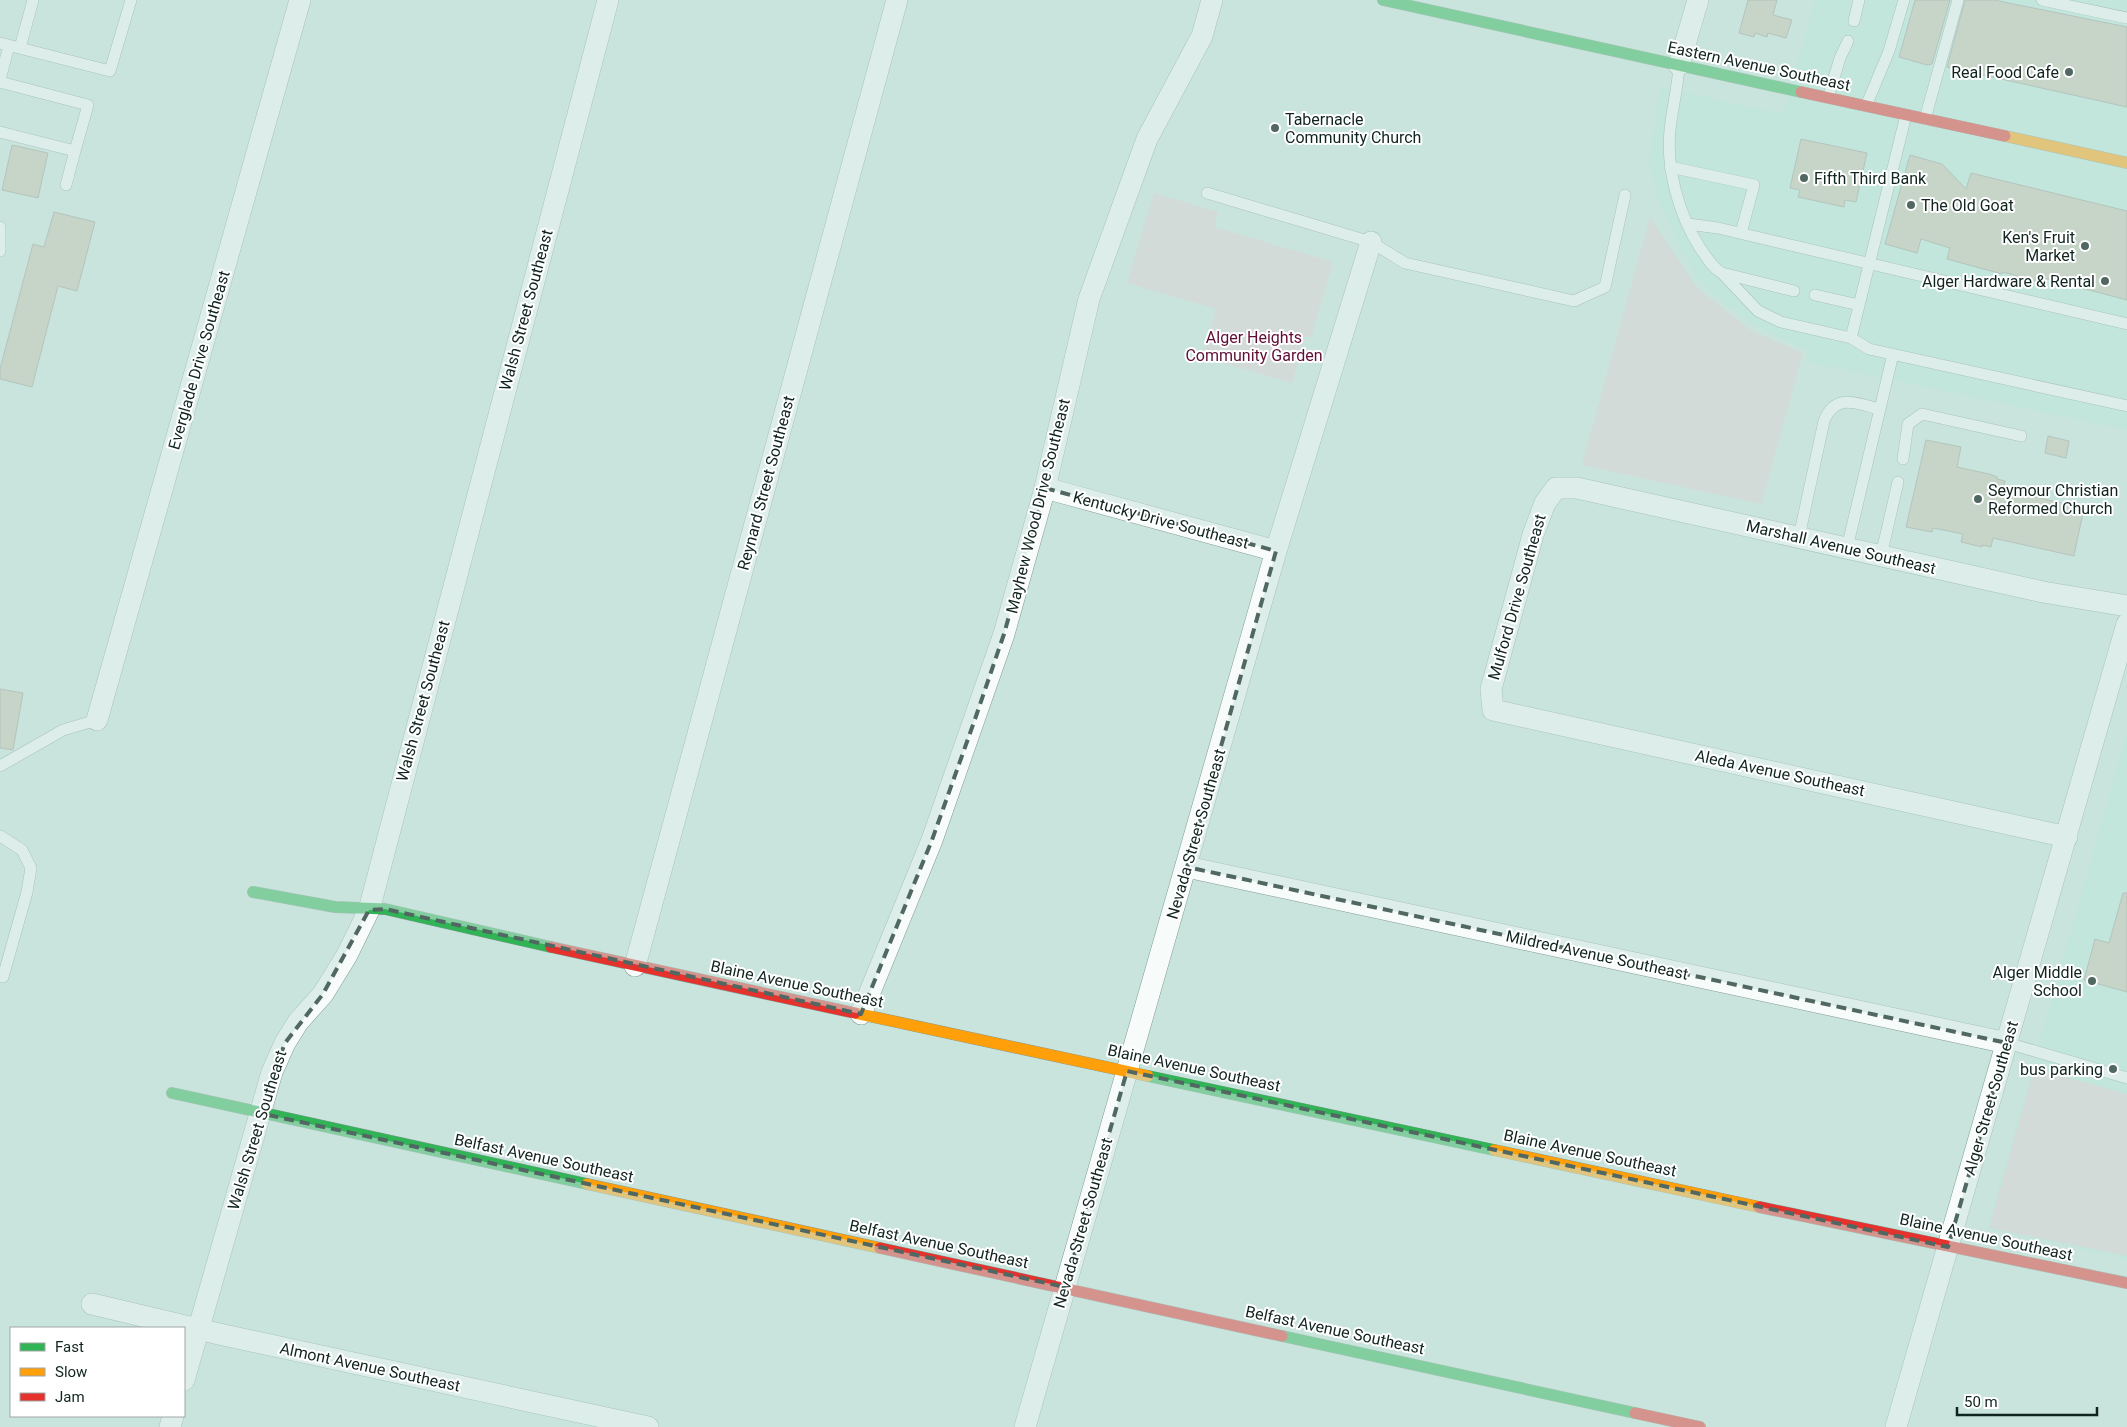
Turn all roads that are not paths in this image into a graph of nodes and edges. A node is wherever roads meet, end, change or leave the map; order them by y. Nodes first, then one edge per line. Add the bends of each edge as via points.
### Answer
1 (33, 0) edge
2 (131, 0) edge
3 (300, 0) edge
4 (608, 0) edge
5 (897, 0) edge
6 (1212, 0) edge
7 (1383, 0) edge
8 (1698, 0) edge
9 (1859, 0) edge
10 (1904, 0) edge
11 (1958, 0) edge
12 (2042, 0) edge
13 (2127, 18) edge
14 (1854, 21) dead end
15 (1848, 41) dead end
16 (9, 46) edge
17 (1679, 65) junction
18 (0, 80) edge
19 (1828, 98) junction
20 (1866, 106) junction
21 (1906, 115) junction
22 (1925, 119) junction
23 (0, 132) edge
24 (75, 151) junction
25 (2127, 163) edge
26 (1670, 166) junction
27 (66, 185) dead end
28 (1207, 193) dead end
29 (1625, 195) dead end
30 (1688, 224) junction
31 (0, 227) edge
32 (1741, 234) junction
33 (1371, 242) junction
34 (0, 251) edge
35 (1869, 262) junction
36 (1722, 273) junction
37 (1794, 291) dead end
38 (1815, 295) dead end
39 (1859, 305) junction
40 (2127, 324) edge
41 (1851, 338) junction
42 (1893, 354) junction
43 (2127, 406) edge
44 (1879, 408) junction
45 (2021, 436) dead end
46 (1903, 458) dead end
47 (1898, 482) dead end
48 (1045, 488) junction
49 (1556, 488) joint
50 (1799, 537) junction
51 (1846, 548) junction
52 (1276, 551) junction
53 (1881, 556) junction
54 (2127, 606) edge
55 (2127, 624) edge
56 (1493, 710) joint
57 (97, 720) joint
58 (0, 766) edge
59 (0, 836) edge
60 (2067, 837) junction
61 (1187, 867) junction
62 (253, 892) dead end
63 (368, 910) junction
64 (635, 966) junction
65 (3, 977) dead end
66 (860, 1014) junction
67 (2007, 1043) junction
68 (1128, 1071) junction
69 (2127, 1078) edge
70 (172, 1093) dead end
71 (259, 1113) junction
72 (1948, 1247) junction
73 (2127, 1283) edge
74 (1065, 1287) junction
75 (92, 1304) dead end
76 (198, 1330) junction
77 (185, 1376) edge
78 (648, 1427) edge
79 (1025, 1427) edge
80 (1700, 1427) edge
81 (1896, 1427) edge

1 - 16 lane
2 - 16 lane via 110,72
3 - 57 street, Everglade Drive Southeast
4 - 63 street, Walsh Street Southeast
5 - 64 street, Reynard Street Southeast
6 - 48 street, Mayhew Wood Drive Southeast via 1202,36 1147,139 1089,299
7 - 17 street, Eastern Avenue Southeast
8 - 17 street
9 - 14 lane
10 - 20 lane via 1889,51
11 - 22 lane
12 - 13 lane
15 - 19 lane
16 - 18 lane
17 - 19 street, Eastern Avenue Southeast
17 - 26 lane via 1670,131
18 - 24 lane via 88,105
19 - 20 street, Eastern Avenue Southeast
20 - 21 street, Eastern Avenue Southeast
21 - 22 street, Eastern Avenue Southeast
21 - 35 lane
22 - 25 street, Eastern Avenue Southeast
23 - 24 lane
24 - 27 lane
26 - 30 lane
26 - 32 lane via 1754,185
28 - 33 lane
29 - 33 lane via 1606,287 1574,300 1405,264
30 - 32 lane
30 - 36 lane via 1715,270
31 - 34 lane
32 - 35 lane
33 - 52 street, Nevada Street Southeast
35 - 39 lane
35 - 40 lane
36 - 37 lane
36 - 41 lane via 1758,311 1781,322
38 - 39 lane
39 - 41 lane
41 - 42 lane via 1869,349
42 - 43 lane
42 - 44 lane
44 - 50 lane via 1849,402 1835,404 1828,410
44 - 51 lane
45 - 46 lane via 1922,414 1908,424
47 - 53 lane
48 - 52 street, Kentucky Drive Southeast
48 - 66 street, Mayhew Wood Drive Southeast via 1004,634 974,722 932,840
49 - 50 street, Marshall Avenue Southeast via 1577,488
49 - 56 street, Mulford Drive Southeast via 1545,503 1533,535 1491,689
50 - 51 street, Marshall Avenue Southeast
51 - 53 street, Marshall Avenue Southeast
52 - 61 street, Nevada Street Southeast
53 - 54 street, Marshall Avenue Southeast via 2043,592
55 - 60 street, Alger Street Southeast
56 - 60 street, Aleda Avenue Southeast
57 - 58 lane via 63,730
59 - 65 lane via 22,850 31,868
60 - 67 street, Alger Street Southeast
61 - 67 street, Mildred Avenue Southeast
61 - 68 street, Nevada Street Southeast
62 - 63 street, Blaine Avenue Southeast via 313,905
63 - 64 street, Blaine Avenue Southeast via 385,909
63 - 71 street, Walsh Street Southeast via 347,955 323,994 298,1022 285,1043
64 - 66 street, Blaine Avenue Southeast
66 - 68 street, Blaine Avenue Southeast
67 - 69 lane
67 - 72 street, Alger Street Southeast
68 - 72 street, Blaine Avenue Southeast
68 - 74 street, Nevada Street Southeast
70 - 71 street, Belfast Avenue Southeast
71 - 74 street, Belfast Avenue Southeast
71 - 76 street, Walsh Street Southeast
72 - 73 street, Blaine Avenue Southeast
72 - 81 street, Alger Street Southeast
74 - 79 street, Nevada Street Southeast
74 - 80 street, Belfast Avenue Southeast
75 - 76 street, Almont Avenue Southeast
76 - 77 street, Walsh Street Southeast
76 - 78 street, Almont Avenue Southeast

